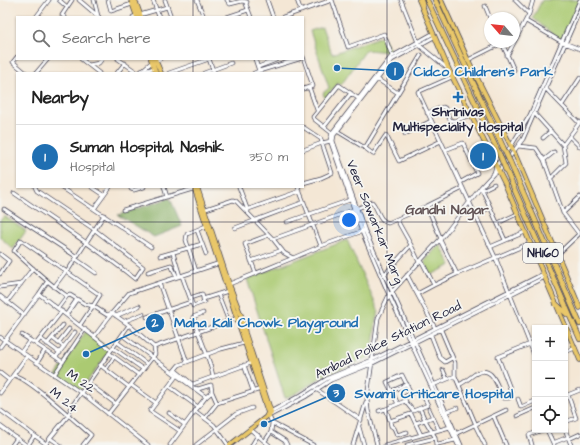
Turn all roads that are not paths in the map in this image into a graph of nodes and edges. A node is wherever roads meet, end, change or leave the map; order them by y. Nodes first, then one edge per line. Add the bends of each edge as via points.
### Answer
1 (49, 0) edge
2 (59, 0) edge
3 (72, 0) edge
4 (79, 0) edge
5 (94, 0) edge
6 (108, 0) edge
7 (153, 0) edge
8 (165, 0) edge
9 (197, 0) edge
10 (227, 0) edge
11 (267, 0) edge
12 (297, 0) edge
13 (332, 0) edge
14 (401, 0) edge
15 (420, 0) edge
16 (427, 0) edge
17 (434, 0) edge
18 (441, 0) edge
19 (515, 0) edge
20 (533, 0) edge
21 (580, 0) edge
22 (133, 1) edge
23 (247, 1) edge
24 (485, 6) dead end
25 (68, 7) junction
26 (167, 7) junction
27 (157, 10) junction
28 (248, 10) junction
29 (580, 10) edge
30 (301, 11) junction
31 (424, 12) joint
32 (488, 12) edge
33 (529, 14) junction
34 (37, 16) edge
35 (64, 16) edge
36 (99, 16) edge
37 (138, 16) edge
38 (159, 16) edge
39 (171, 16) edge
40 (204, 16) edge
41 (230, 16) edge
42 (251, 16) edge
43 (273, 16) edge
44 (289, 16) edge
45 (526, 21) junction
46 (433, 35) junction
47 (419, 43) junction
48 (563, 43) junction
49 (491, 48) edge
50 (504, 48) edge
51 (580, 49) edge
52 (421, 55) dead end
53 (392, 56) junction
54 (508, 56) junction
55 (16, 58) edge
56 (47, 60) edge
57 (83, 60) edge
58 (90, 60) edge
59 (101, 60) edge
60 (120, 60) edge
61 (154, 60) edge
62 (206, 60) edge
63 (209, 60) edge
64 (255, 60) edge
65 (276, 60) dead end
66 (295, 60) edge
67 (304, 60) edge
68 (468, 60) junction
69 (124, 63) junction
70 (231, 63) dead end
71 (88, 64) junction
72 (131, 68) junction
73 (154, 68) junction
74 (259, 69) junction
75 (449, 70) junction
76 (514, 70) dead end
77 (213, 71) edge
78 (25, 72) edge
79 (37, 72) edge
80 (98, 72) edge
81 (118, 72) edge
82 (129, 72) edge
83 (137, 72) edge
84 (140, 72) edge
85 (142, 72) edge
86 (156, 72) edge
87 (160, 72) edge
88 (172, 72) edge
89 (255, 72) edge
90 (580, 74) edge
91 (452, 77) junction
92 (376, 78) junction
93 (580, 78) edge
94 (577, 82) junction
95 (543, 86) junction
96 (309, 87) junction
97 (304, 89) edge
98 (546, 89) junction
99 (351, 93) junction
100 (398, 93) junction
101 (360, 100) junction
102 (562, 105) junction
103 (317, 110) junction
104 (428, 113) junction
105 (534, 113) junction
106 (471, 115) junction
107 (431, 121) junction
108 (580, 123) edge
109 (324, 127) junction
110 (304, 128) edge
111 (337, 131) junction
112 (551, 131) junction
113 (333, 134) junction
114 (405, 134) dead end
115 (570, 137) junction
116 (544, 138) dead end
117 (331, 141) junction
118 (441, 141) junction
119 (322, 143) junction
120 (563, 145) junction
121 (511, 146) junction
122 (518, 146) junction
123 (365, 148) junction
124 (487, 148) junction
125 (580, 148) edge
126 (304, 150) edge
127 (446, 150) junction
128 (514, 152) junction
129 (554, 152) dead end
130 (470, 157) junction
131 (544, 160) junction
132 (496, 166) junction
133 (499, 171) junction
134 (494, 173) junction
135 (550, 179) junction
136 (461, 182) junction
137 (304, 183) edge
138 (494, 184) dead end
139 (36, 188) edge
140 (62, 188) edge
141 (94, 188) edge
142 (109, 188) edge
143 (132, 188) edge
144 (140, 188) edge
145 (164, 188) edge
146 (193, 188) edge
147 (196, 188) edge
148 (239, 188) edge
149 (298, 188) edge
150 (463, 188) junction
151 (481, 189) junction
152 (300, 191) junction
153 (14, 193) dead end
154 (104, 195) junction
155 (167, 196) junction
156 (580, 197) edge
157 (350, 200) junction
158 (304, 202) junction
159 (470, 202) junction
160 (426, 206) junction
161 (490, 208) junction
162 (4, 209) dead end
163 (94, 209) junction
164 (123, 210) dead end
165 (203, 210) junction
166 (355, 210) junction
167 (247, 211) junction
168 (563, 213) junction
169 (476, 214) junction
170 (517, 214) junction
171 (104, 215) junction
172 (308, 215) junction
173 (397, 220) junction
174 (256, 221) junction
175 (287, 222) dead end
176 (498, 223) junction
177 (312, 224) junction
178 (206, 226) junction
179 (236, 228) dead end
180 (95, 230) junction
181 (197, 230) junction
182 (363, 231) junction
183 (525, 232) junction
184 (579, 234) edge
185 (269, 235) junction
186 (273, 239) junction
187 (440, 239) junction
188 (505, 240) junction
189 (86, 243) junction
190 (530, 243) junction
191 (202, 244) junction
192 (411, 245) junction
193 (151, 246) dead end
194 (321, 246) junction
195 (490, 247) junction
196 (189, 248) junction
197 (282, 250) junction
198 (172, 253) junction
199 (0, 254) edge
200 (206, 254) dead end
201 (558, 254) junction
202 (160, 256) dead end
203 (76, 258) junction
204 (293, 258) junction
205 (496, 259) junction
206 (251, 261) junction
207 (420, 261) junction
208 (221, 263) junction
209 (33, 268) junction
210 (66, 271) junction
211 (196, 271) junction
212 (148, 272) dead end
213 (96, 273) dead end
214 (0, 274) edge
215 (256, 274) junction
216 (457, 274) junction
217 (384, 275) junction
218 (407, 275) junction
219 (180, 276) junction
220 (544, 276) junction
221 (47, 282) junction
222 (159, 283) junction
223 (20, 284) junction
224 (227, 285) junction
225 (434, 285) junction
226 (0, 287) edge
227 (54, 287) junction
228 (228, 291) junction
229 (390, 293) junction
230 (509, 293) junction
231 (39, 294) junction
232 (218, 294) junction
233 (417, 294) junction
234 (0, 296) edge
235 (67, 296) junction
236 (190, 298) junction
237 (77, 299) junction
238 (203, 299) junction
239 (7, 302) junction
240 (192, 302) junction
241 (556, 304) junction
242 (93, 306) junction
243 (139, 306) dead end
244 (58, 308) junction
245 (580, 308) edge
246 (169, 310) junction
247 (62, 311) junction
248 (112, 313) junction
249 (203, 313) dead end
250 (143, 314) dead end
251 (24, 315) junction
252 (66, 315) junction
253 (116, 316) junction
254 (147, 317) dead end
255 (239, 318) junction
256 (570, 318) junction
257 (125, 321) junction
258 (229, 322) junction
259 (580, 324) edge
260 (63, 325) dead end
261 (80, 325) junction
262 (129, 325) junction
263 (435, 328) junction
264 (69, 329) dead end
265 (85, 329) junction
266 (441, 330) junction
267 (75, 332) dead end
268 (198, 332) junction
269 (22, 335) dead end
270 (122, 335) junction
271 (431, 335) junction
272 (0, 337) edge
273 (94, 337) junction
274 (52, 338) junction
275 (40, 339) junction
276 (178, 339) junction
277 (580, 339) edge
278 (30, 340) junction
279 (5, 341) junction
280 (58, 342) junction
281 (117, 342) junction
282 (413, 342) junction
283 (244, 343) junction
284 (36, 344) junction
285 (47, 344) junction
286 (530, 344) junction
287 (0, 347) edge
288 (64, 347) junction
289 (154, 347) junction
290 (575, 348) junction
291 (532, 349) edge
292 (46, 350) junction
293 (111, 350) junction
294 (568, 351) edge
295 (21, 352) junction
296 (60, 352) junction
297 (207, 354) junction
298 (27, 356) junction
299 (114, 357) junction
300 (153, 357) junction
301 (56, 358) junction
302 (452, 358) junction
303 (372, 360) junction
304 (580, 360) edge
305 (63, 362) junction
306 (187, 362) junction
307 (37, 363) junction
308 (251, 363) junction
309 (148, 364) junction
310 (371, 364) junction
311 (100, 365) junction
312 (244, 365) junction
313 (106, 369) junction
314 (143, 369) junction
315 (443, 370) dead end
316 (174, 371) junction
317 (0, 373) edge
318 (426, 373) junction
319 (13, 375) junction
320 (54, 375) junction
321 (139, 375) junction
322 (177, 375) junction
323 (213, 376) junction
324 (455, 376) junction
325 (208, 378) junction
326 (447, 379) junction
327 (9, 380) junction
328 (88, 383) junction
329 (192, 384) junction
330 (406, 384) junction
331 (211, 385) junction
332 (433, 385) junction
333 (459, 385) junction
334 (130, 386) junction
335 (169, 386) junction
336 (261, 389) junction
337 (316, 389) junction
338 (580, 390) edge
339 (252, 391) junction
340 (392, 391) junction
341 (212, 392) junction
342 (0, 393) edge
343 (81, 393) junction
344 (423, 396) dead end
345 (568, 396) edge
346 (206, 397) junction
347 (568, 397) edge
348 (367, 398) junction
349 (518, 400) dead end
350 (406, 402) junction
351 (532, 402) edge
352 (156, 403) junction
353 (217, 403) junction
354 (116, 404) junction
355 (398, 404) junction
356 (198, 407) junction
357 (252, 408) dead end
358 (457, 408) dead end
359 (386, 409) junction
360 (429, 409) dead end
361 (532, 409) edge
362 (0, 410) edge
363 (421, 410) dead end
364 (506, 410) dead end
365 (195, 411) junction
366 (379, 411) dead end
367 (446, 412) junction
368 (169, 413) dead end
369 (108, 414) junction
370 (268, 414) junction
371 (68, 416) junction
372 (517, 416) dead end
373 (432, 417) junction
374 (494, 417) junction
375 (205, 418) junction
376 (578, 418) edge
377 (361, 420) junction
378 (425, 420) junction
379 (390, 421) junction
380 (568, 421) edge
381 (272, 423) junction
382 (416, 423) junction
383 (185, 425) junction
384 (476, 425) junction
385 (0, 426) edge
386 (359, 427) junction
387 (450, 427) junction
388 (217, 429) junction
389 (250, 429) junction
390 (439, 430) junction
391 (180, 431) junction
392 (271, 432) junction
393 (407, 432) dead end
394 (432, 432) junction
395 (535, 433) edge
396 (548, 433) edge
397 (567, 433) edge
398 (455, 434) junction
399 (580, 434) edge
400 (258, 435) junction
401 (421, 435) junction
402 (34, 436) junction
403 (17, 438) junction
404 (50, 438) junction
405 (435, 438) junction
406 (569, 438) junction
407 (455, 440) junction
408 (265, 441) junction
409 (146, 444) edge
410 (554, 444) edge
411 (12, 445) edge
412 (27, 445) edge
413 (60, 445) edge
414 (83, 445) edge
415 (170, 445) edge
416 (196, 445) edge
417 (231, 445) edge
418 (252, 445) edge
419 (269, 445) edge
420 (286, 445) edge
421 (313, 445) edge
422 (354, 445) edge
423 (364, 445) edge
424 (377, 445) edge
425 (385, 445) edge
426 (407, 445) edge
427 (437, 445) edge
428 (458, 445) edge
429 (461, 445) edge
430 (485, 445) edge
431 (506, 445) edge
432 (532, 445) edge
433 (572, 445) edge

1 - 34 street
2 - 25 street
3 - 25 street
4 - 36 street
5 - 36 street
6 - 22 street via 111,11
7 - 27 street
8 - 26 street
9 - 40 street
10 - 23 street via 230,4
11 - 43 street
12 - 30 street
13 - 30 street
13 - 53 street via 348,47 384,34
14 - 47 street
15 - 31 highway
16 - 256 highway, NH160, bridge via 500,156
17 - 259 highway, NH160, bridge via 510,162
18 - 68 main road
19 - 33 street
20 - 33 street
21 - 48 street
22 - 37 main road
23 - 28 street
24 - 32 street
25 - 35 street via 62,14
26 - 27 street
26 - 39 street
27 - 37 street
27 - 38 street
28 - 41 street
28 - 42 street
29 - 48 street
30 - 44 street
31 - 46 main road
33 - 45 street
45 - 48 street
45 - 54 street
46 - 47 street, Veer Sawarkar Marg
46 - 75 main road
47 - 53 street, Veer Sawarkar Marg
47 - 75 street
47 - 92 street, Veer Sawarkar Marg via 393,59
48 - 51 street
48 - 95 street
48 - 98 street
49 - 68 street
50 - 54 street
52 - 100 street
53 - 92 street, Veer Sawarkar Marg
54 - 76 street
55 - 78 street via 13,62
56 - 79 street
57 - 71 street
58 - 71 street
59 - 71 street via 99,63
60 - 69 street
61 - 73 main road
61 - 84 street
61 - 87 main road
62 - 88 street
63 - 77 street
64 - 74 street
65 - 74 street
66 - 74 street
67 - 96 street via 313,86
68 - 121 main road
69 - 72 street
69 - 81 street
70 - 77 street
71 - 80 street
72 - 82 street
72 - 83 street
73 - 85 street
73 - 86 main road
74 - 89 street
75 - 91 main road
90 - 94 street
91 - 104 street via 418,92
91 - 106 main road
92 - 100 street
92 - 101 street, Veer Sawarkar Marg
93 - 94 street
94 - 102 street
95 - 98 street
95 - 105 street
96 - 97 street
96 - 103 street
98 - 102 street
98 - 105 street
99 - 101 street
99 - 103 street via 342,85 338,85
99 - 109 street
100 - 123 street
101 - 111 street, Veer Sawarkar Marg
101 - 113 street, Veer Sawarkar Marg
102 - 108 street
103 - 109 street via 313,117
104 - 106 street via 443,107 450,120 454,121
104 - 107 street
105 - 112 street
105 - 121 street
105 - 122 street
106 - 124 main road
107 - 114 street
107 - 118 street
108 - 115 street
109 - 113 street
110 - 119 street
111 - 113 street, Veer Sawarkar Marg
111 - 123 street
112 - 116 street
112 - 120 street
113 - 117 street, Veer Sawarkar Marg
115 - 120 street
115 - 125 street
117 - 119 street
117 - 157 street, Veer Sawarkar Marg
117 - 166 street, Veer Sawarkar Marg
118 - 123 street via 399,161 386,135 373,154
118 - 127 street
119 - 126 street
119 - 137 street via 332,174
120 - 135 street via 566,163
121 - 128 main road
121 - 132 street
122 - 128 street
122 - 131 street via 536,148
124 - 130 street
124 - 132 main road
127 - 130 street via 463,143
127 - 136 street
128 - 133 street
128 - 201 main road
129 - 131 street
130 - 136 street via 477,173
131 - 135 street
132 - 133 main road
132 - 134 street
133 - 134 street
133 - 170 main road
134 - 151 street
135 - 168 street
136 - 150 street
138 - 151 street
139 - 180 street
140 - 163 street
141 - 154 street
142 - 154 street
143 - 144 street
145 - 155 street
146 - 155 street
147 - 165 main road
148 - 167 street
149 - 152 street
150 - 159 street
150 - 160 street
151 - 159 street
151 - 161 street
152 - 158 street
152 - 167 street
153 - 189 street
154 - 163 street
155 - 164 street
156 - 168 street
157 - 166 street, Veer Sawarkar Marg
157 - 172 street
158 - 172 street
158 - 174 street
159 - 169 street
159 - 187 street
160 - 173 street
160 - 187 street
161 - 169 street
161 - 176 street
162 - 203 street
163 - 171 street
165 - 167 street via 233,200
165 - 178 main road
165 - 208 main road
166 - 173 street via 372,202 385,222
166 - 177 street
166 - 182 street, Veer Sawarkar Marg
167 - 174 street
168 - 184 street
169 - 195 street
170 - 176 street
170 - 183 main road
171 - 180 street
171 - 193 street
172 - 175 street
172 - 177 street
173 - 192 street
174 - 179 street
174 - 185 street
176 - 188 street
177 - 186 street
177 - 194 street
178 - 181 street
178 - 208 main road
180 - 189 street
180 - 189 street via 143,267 135,279
181 - 191 street
181 - 196 street via 187,234
182 - 194 street
182 - 217 street, Veer Sawarkar Marg
182 - 229 street, Veer Sawarkar Marg
183 - 188 street
183 - 190 main road
184 - 201 street
185 - 186 street
185 - 206 street via 245,244
186 - 197 street
187 - 207 street
187 - 216 street
188 - 195 street
189 - 203 street
190 - 205 street
190 - 220 main road
191 - 196 street
191 - 200 street
192 - 207 street
192 - 217 street
194 - 204 street
195 - 205 street
196 - 198 street
196 - 211 street
197 - 204 street
197 - 206 street
198 - 202 street
198 - 219 street
199 - 214 street via 9,261
201 - 245 main road
203 - 210 street
203 - 213 street
204 - 215 street
205 - 216 street
205 - 230 street
206 - 215 street
207 - 218 street
207 - 225 street
208 - 211 street
208 - 224 main road
209 - 210 street via 14,251 21,240
209 - 221 street
209 - 223 street
210 - 227 street
210 - 242 street via 100,295
211 - 219 street
212 - 219 street via 171,265
215 - 224 street
216 - 225 street
217 - 229 street, Veer Sawarkar Marg
218 - 229 street
218 - 233 street
219 - 222 street
219 - 236 street
220 - 230 street, Ambad Police Station Road
220 - 241 main road
221 - 227 street
221 - 231 street
222 - 246 street
222 - 248 street via 129,293
223 - 226 street
223 - 239 street
224 - 228 main road
224 - 255 main road
225 - 233 street
227 - 235 street
228 - 232 street
228 - 255 main road
229 - 282 street, Veer Sawarkar Marg
229 - 303 street via 378,318
230 - 263 street, Ambad Police Station Road
230 - 266 street, Ambad Police Station Road
230 - 286 street
231 - 244 street
231 - 251 street
232 - 238 street
232 - 258 street
233 - 263 street
234 - 239 street
235 - 237 street via 70,294
235 - 244 street
236 - 238 street via 202,294
236 - 240 street
237 - 242 street via 88,306
237 - 252 street
238 - 240 street via 204,302 193,306
239 - 251 street
240 - 246 street
241 - 256 highway
241 - 290 main road
242 - 248 street via 107,315
242 - 261 street
243 - 253 street
244 - 247 street
246 - 254 street
246 - 276 street
247 - 252 street
247 - 275 street
248 - 253 street
248 - 273 street
249 - 268 street via 194,317
250 - 257 street
251 - 279 street
252 - 261 street
253 - 257 street
255 - 258 street
255 - 283 main road
255 - 336 main road
256 - 277 highway, NH160
257 - 262 street
258 - 268 street
260 - 274 street
261 - 265 street
262 - 270 street
262 - 289 street
263 - 282 street, Ambad Police Station Road
264 - 280 street
265 - 273 street
265 - 305 street
266 - 271 street, Ambad Police Station Road
266 - 302 street
267 - 288 street
268 - 276 street
268 - 297 street
269 - 278 street
270 - 281 street
270 - 300 street
271 - 282 street, Ambad Police Station Road
271 - 302 street via 440,358 445,362
272 - 279 street, M 22
273 - 293 street
274 - 280 street
274 - 285 street
275 - 284 street
275 - 285 street
276 - 289 street
276 - 306 street
278 - 284 street
278 - 295 street
279 - 287 street
279 - 295 street, M 22
280 - 288 street
281 - 293 street
281 - 309 street
282 - 303 street, Ambad Police Station Road
282 - 310 street, Ambad Police Station Road
282 - 318 street, Veer Sawarkar Marg
283 - 297 street
283 - 308 main road
284 - 292 street
285 - 296 street
286 - 291 street
286 - 333 street via 498,356 511,391 509,398 503,398 492,375 487,372 475,374
288 - 296 street
289 - 300 street
290 - 294 street
290 - 304 main road
292 - 301 street
292 - 307 street
293 - 299 street
293 - 311 street
293 - 314 street
295 - 298 street, M 22
296 - 301 street
297 - 306 street
297 - 323 street
298 - 307 street, M 22
298 - 319 street
299 - 313 street
299 - 321 street
300 - 309 street
300 - 316 street
301 - 305 street
302 - 324 street via 455,363
303 - 310 street
303 - 370 street, Ambad Police Station Road via 328,378
305 - 320 street
306 - 316 street via 179,365
307 - 320 street, M 22
308 - 312 street
308 - 336 main road
309 - 314 street
310 - 337 street, Ambad Police Station Road
310 - 348 street
311 - 313 street
311 - 328 street
312 - 323 street
312 - 339 street
313 - 334 street
314 - 321 street
315 - 326 street
316 - 322 street
316 - 329 street
317 - 327 street
318 - 332 street, Veer Sawarkar Marg
318 - 387 street, Veer Sawarkar Marg
319 - 327 street
319 - 371 street, M 24 via 33,387
320 - 343 street, M 22
321 - 334 street
322 - 335 street
322 - 346 street
323 - 325 street
324 - 326 street
324 - 333 street
325 - 329 street
325 - 331 street
326 - 332 street
327 - 342 street
328 - 343 street
328 - 354 street
329 - 331 street via 197,389
330 - 340 street
330 - 340 street via 402,375 387,382
330 - 350 street via 411,393 404,397
331 - 341 street
332 - 367 street, Veer Sawarkar Marg
333 - 384 street
334 - 352 street
334 - 354 street
335 - 352 street
335 - 356 street
336 - 339 street
336 - 370 main road
337 - 370 street, Ambad Police Station Road via 305,397
337 - 377 street
338 - 345 street
339 - 353 street
340 - 355 street
341 - 346 street
341 - 353 street
343 - 369 street, M 22
343 - 371 street
344 - 350 street via 428,405 412,411
346 - 356 street
347 - 376 street
348 - 377 street
348 - 424 street
349 - 351 street via 521,407
350 - 355 street
352 - 391 street via 150,411
353 - 375 street
354 - 369 street
355 - 359 street
356 - 365 street
357 - 388 street via 236,414
358 - 367 street
359 - 366 street
359 - 379 street
360 - 373 street
361 - 372 street
362 - 402 street
363 - 378 street
364 - 374 street
365 - 375 street
365 - 383 street
367 - 398 street, Veer Sawarkar Marg
368 - 383 street
369 - 409 street, M 22
370 - 381 street
370 - 389 main road, Ambad Police Station Road
371 - 404 street
371 - 414 street, M 24 via 91,435
373 - 378 street
373 - 390 street
374 - 384 street
374 - 431 street
375 - 388 street
376 - 380 street
377 - 386 street
378 - 382 street
378 - 394 street
379 - 382 street via 411,414
379 - 393 street via 397,435
381 - 392 street
381 - 421 street
382 - 401 street
383 - 391 street
384 - 398 street
384 - 430 street
385 - 403 street
386 - 422 street
386 - 423 street
387 - 390 street
387 - 398 street, Veer Sawarkar Marg
388 - 416 street
388 - 417 street
389 - 400 street
389 - 417 main road, Ambad Police Station Road
390 - 394 street
391 - 415 street
392 - 408 street
392 - 420 street via 285,441
394 - 401 street
394 - 405 street
395 - 432 street via 530,435
396 - 410 street
397 - 406 street
398 - 407 street, Veer Sawarkar Marg
398 - 429 street, Veer Sawarkar Marg
399 - 406 street
400 - 408 street
400 - 418 street
401 - 425 street
402 - 404 street via 46,444
402 - 412 street
403 - 411 street
403 - 412 street
404 - 413 street
405 - 426 street
405 - 427 street
406 - 410 street
406 - 433 street
407 - 427 street
407 - 428 street, Veer Sawarkar Marg
408 - 419 street

